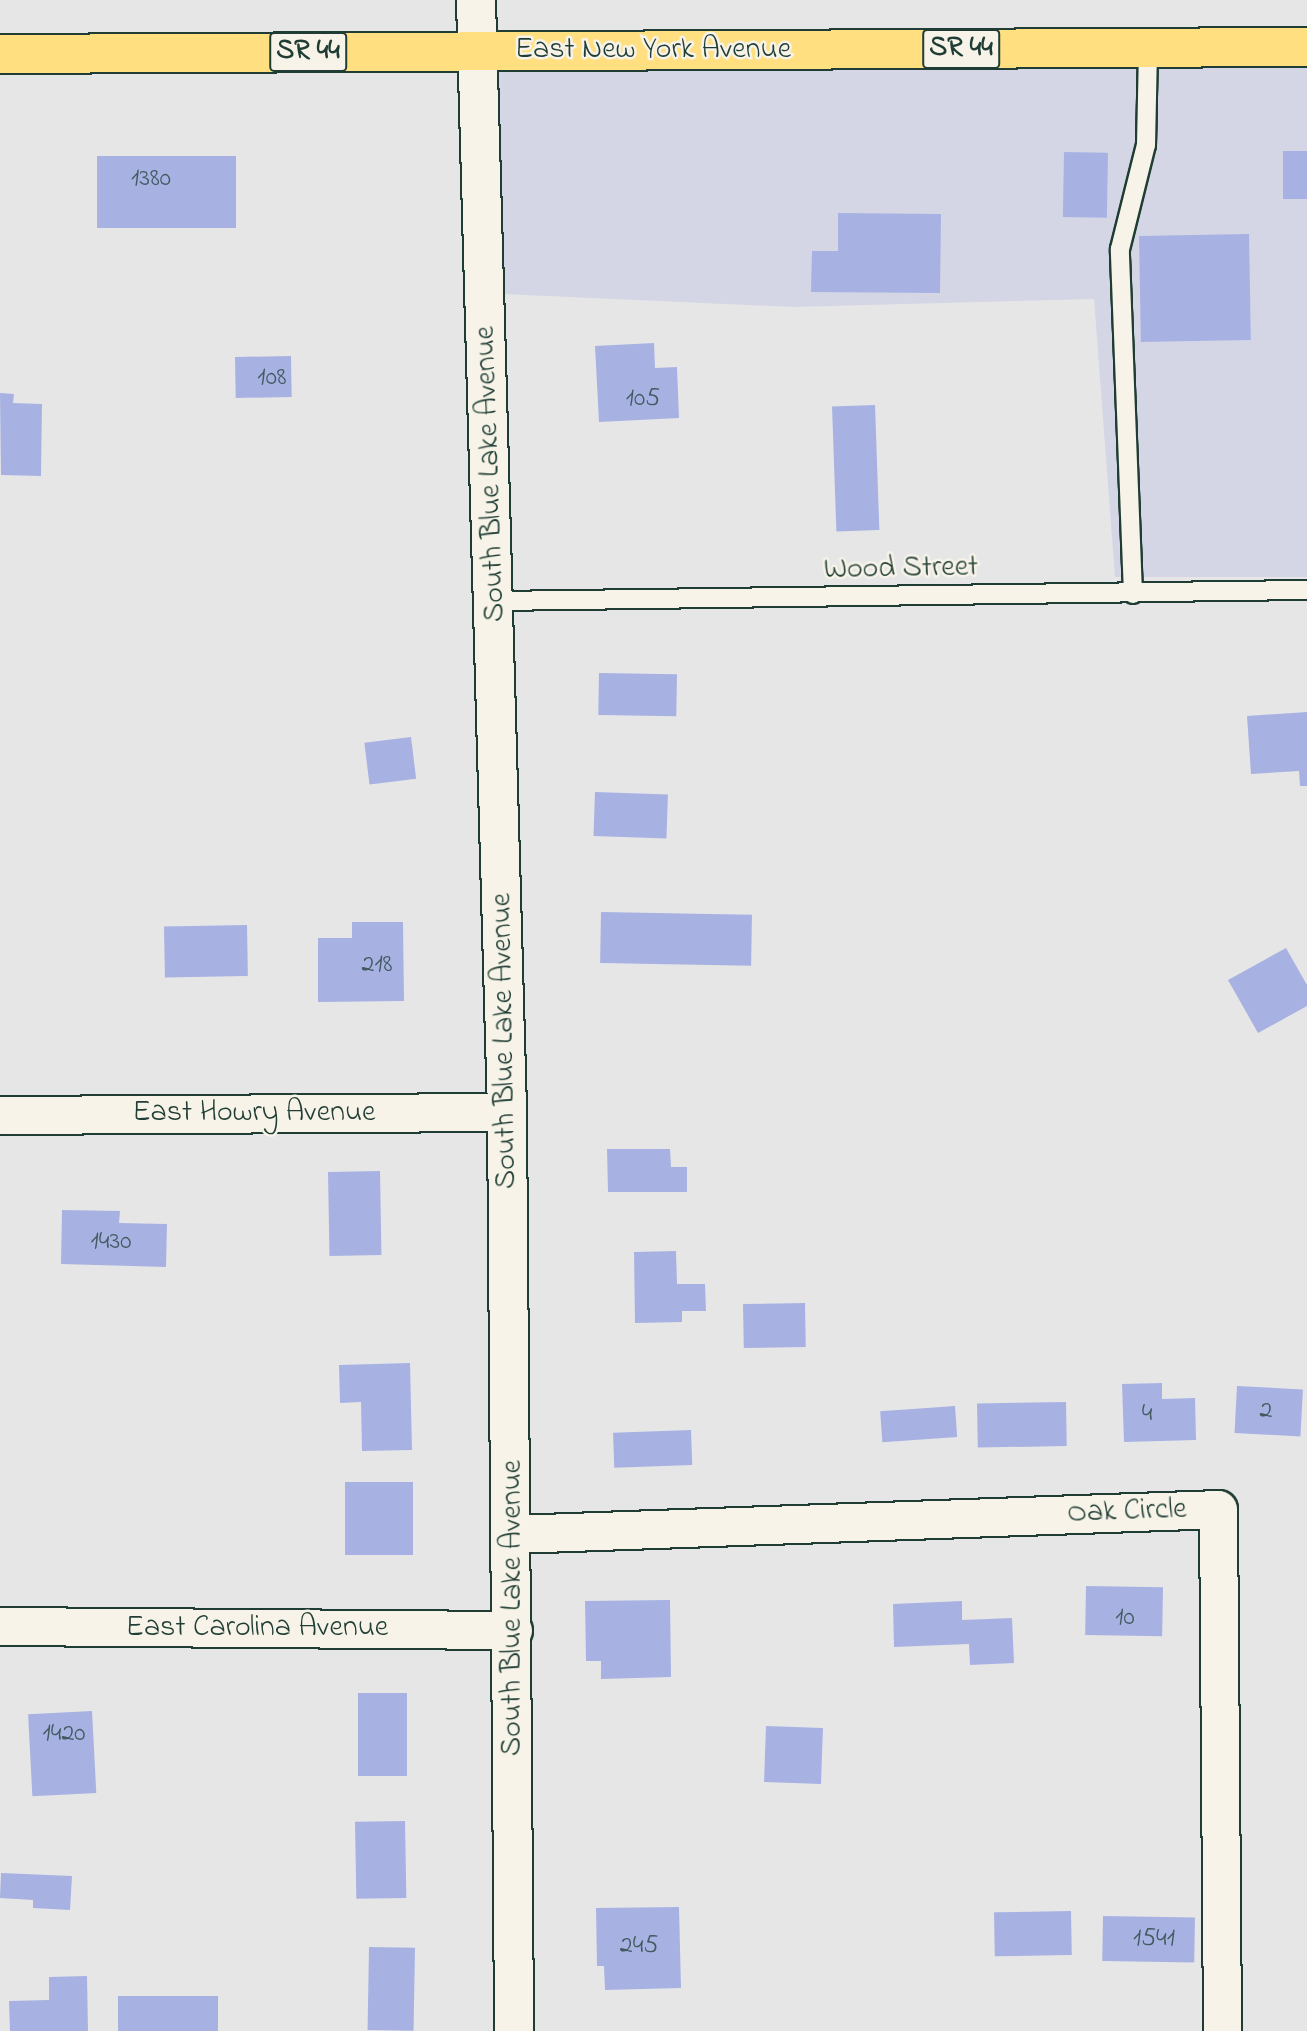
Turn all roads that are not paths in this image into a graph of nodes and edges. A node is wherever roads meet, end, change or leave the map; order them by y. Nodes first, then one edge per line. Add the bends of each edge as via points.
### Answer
1 (476, 0) edge
2 (1307, 47) edge
3 (1148, 48) junction
4 (478, 51) junction
5 (0, 54) edge
6 (1307, 590) edge
7 (1133, 594) junction
8 (496, 601) junction
9 (507, 1112) junction
10 (0, 1115) edge
11 (514, 1534) junction
12 (0, 1626) edge
13 (513, 1630) junction
14 (514, 2031) edge
15 (1222, 2031) edge

1 - 4 main road, South Blue Lake Avenue
2 - 3 main road, East New York Avenue / SR 44
3 - 4 main road, East New York Avenue / SR 44
3 - 7 lane via 1146,145 1120,249
4 - 5 main road, East New York Avenue / SR 44
4 - 8 main road, South Blue Lake Avenue
6 - 7 lane, Wood Street
7 - 8 lane, Wood Street
8 - 9 main road, South Blue Lake Avenue
9 - 10 street, East Howry Avenue
9 - 11 main road, South Blue Lake Avenue
11 - 13 main road, South Blue Lake Avenue
11 - 15 street, Oak Circle via 1218,1508
12 - 13 street, East Carolina Avenue
13 - 14 main road, South Blue Lake Avenue

